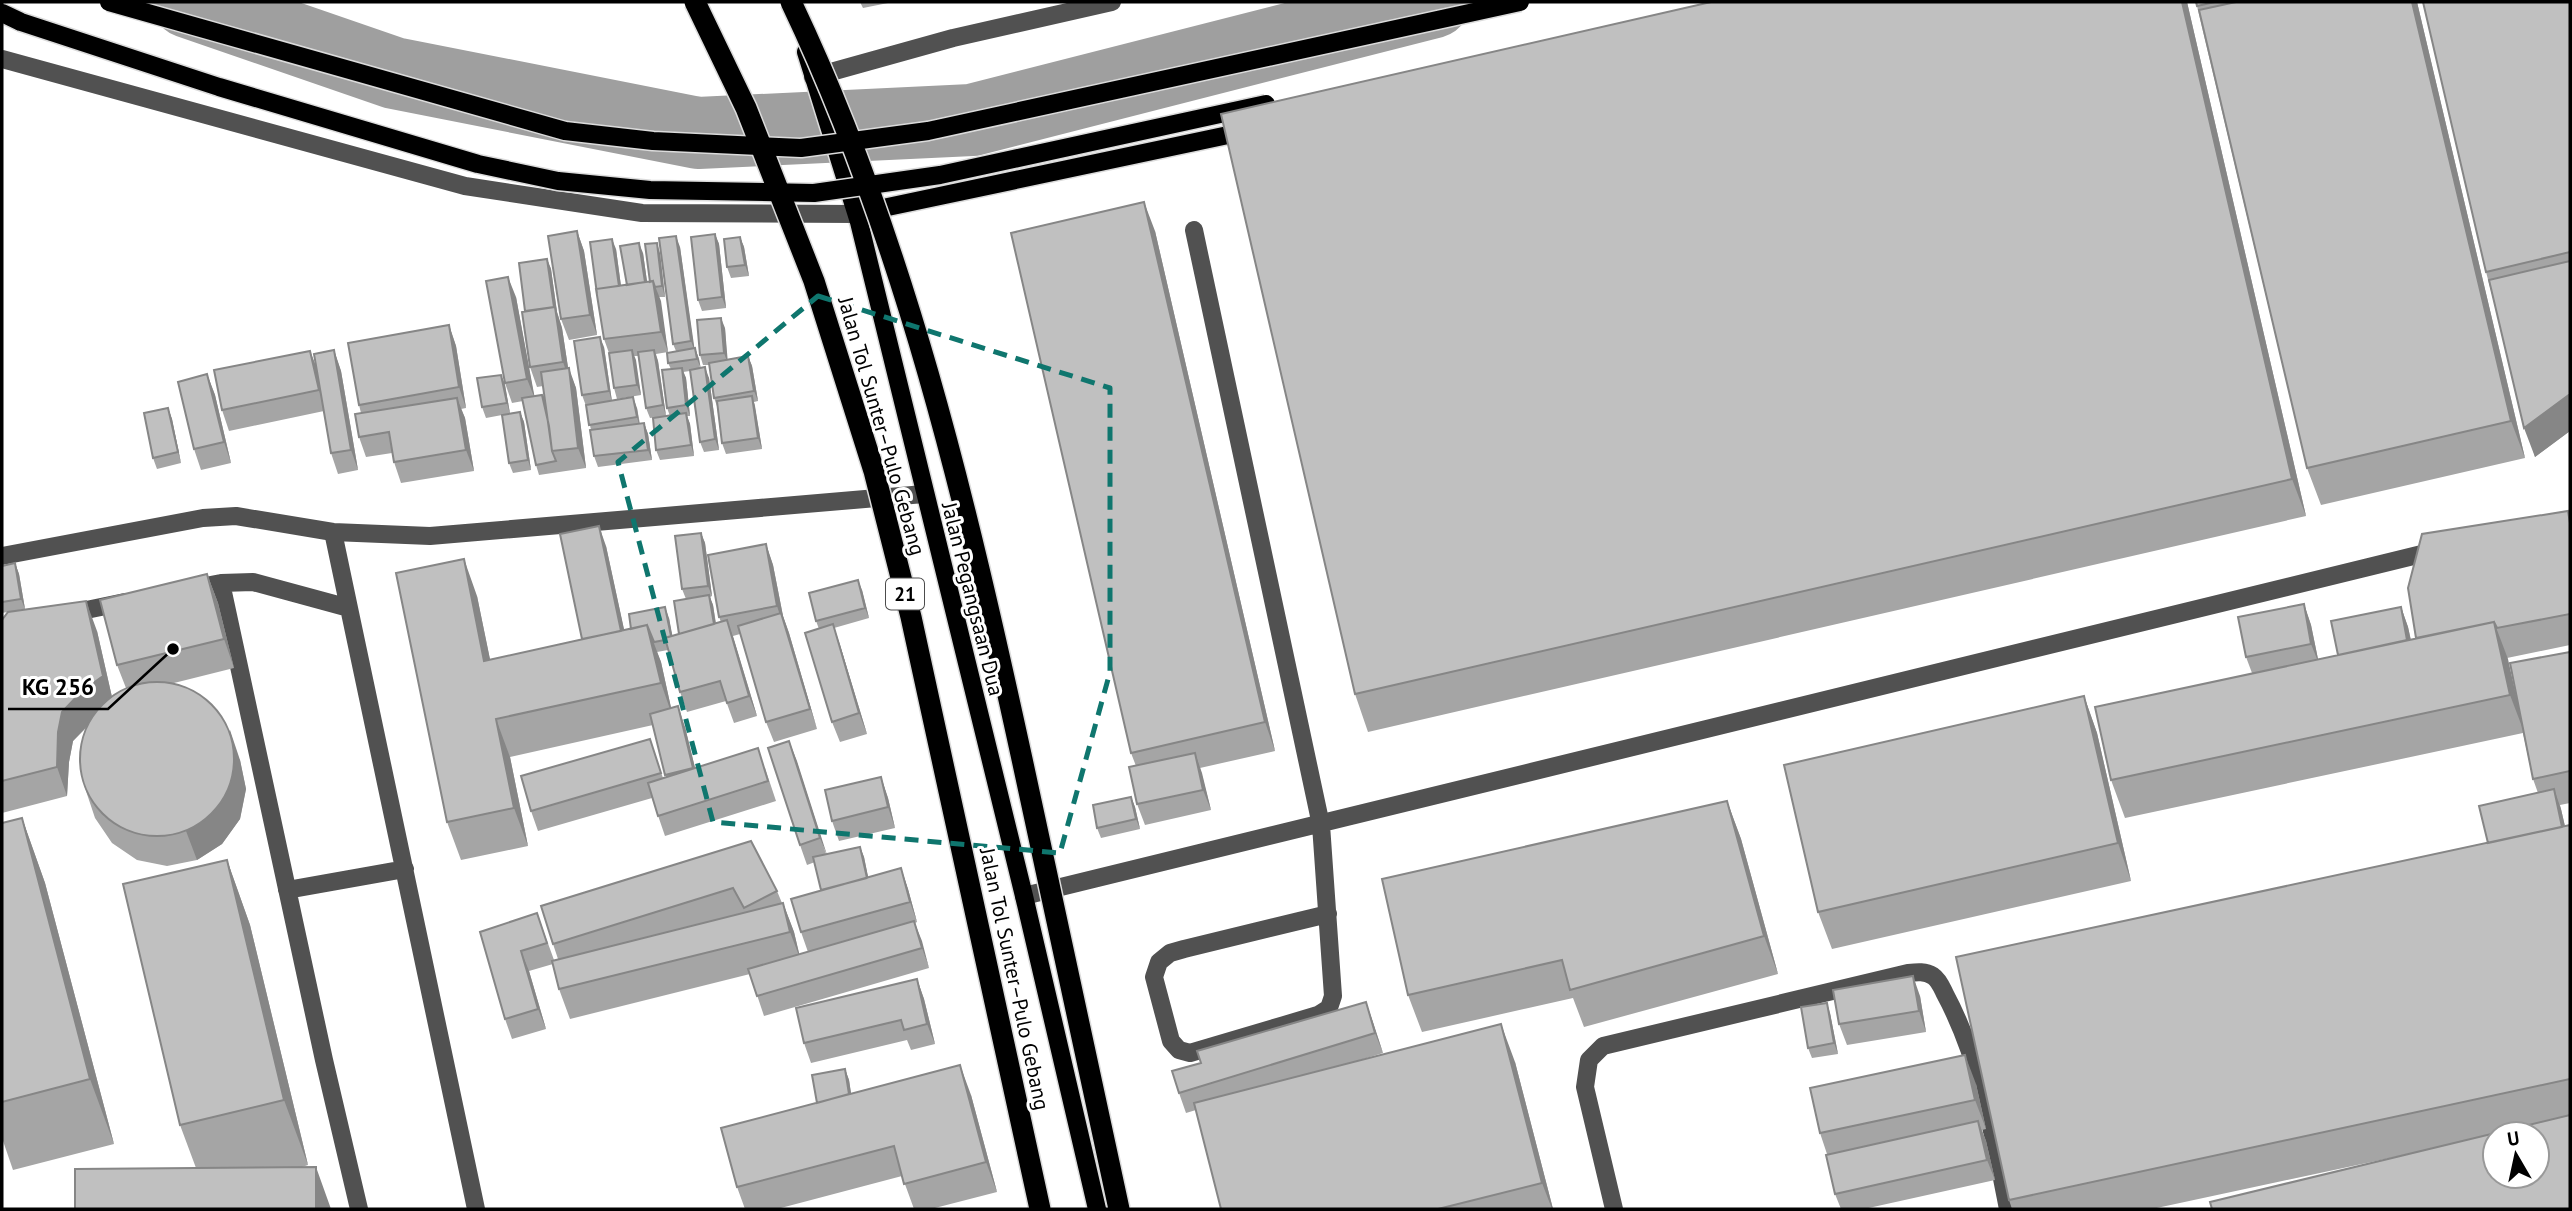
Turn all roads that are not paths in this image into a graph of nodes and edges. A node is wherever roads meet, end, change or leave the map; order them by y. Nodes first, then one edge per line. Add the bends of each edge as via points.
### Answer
1 (109, 2) edge
2 (695, 2) edge
3 (792, 2) edge
4 (1112, 2) edge
5 (1520, 2) edge
6 (2, 13) edge
7 (2, 59) edge
8 (815, 85) junction
9 (1278, 102) edge
10 (1260, 128) edge
11 (856, 214) junction
12 (1194, 230) dead end
13 (924, 494) junction
14 (333, 532) junction
15 (2462, 544) edge
16 (2, 556) edge
17 (221, 583) junction
18 (170, 593) edge
19 (145, 598) edge
20 (349, 608) junction
21 (56, 616) edge
22 (1321, 825) junction
23 (405, 869) junction
24 (287, 890) junction
25 (1024, 896) junction
26 (1328, 914) junction
27 (359, 1209) edge
28 (476, 1209) edge
29 (1040, 1209) edge
30 (1097, 1209) edge
31 (1119, 1209) edge
32 (1614, 1209) edge
33 (2008, 1209) edge

1 - 5 main road, bridge via 565,131 653,141 801,148 928,131
2 - 29 highway, Jalan Tol Sunter–Pulo Gebang / 21, bridge via 746,108 809,269 874,471 911,617
3 - 8 main road, Jalan Pegangsaan Dua
3 - 31 highway, bridge via 896,268 959,485
4 - 8 street via 953,38
6 - 9 main road, bridge via 219,87 478,164 558,181 650,190 839,190 940,175
7 - 11 street via 465,186 642,213
8 - 11 main road, Jalan Pegangsaan Dua
10 - 11 main road
11 - 13 main road, Jalan Pegangsaan Dua
12 - 22 street
13 - 14 street via 475,534
13 - 25 main road, Jalan Pegangsaan Dua
14 - 16 street via 236,516 203,518
14 - 20 street
15 - 22 street
17 - 18 street
17 - 20 street via 253,582
17 - 24 street
19 - 21 street
20 - 23 street
22 - 25 street
22 - 26 street
23 - 24 street
23 - 28 street
24 - 27 street
25 - 30 main road, Jalan Pegangsaan Dua
26 - 26 street via 1170,953 1159,962 1154,976 1171,1041 1189,1053 1329,1008 1334,996
32 - 33 street via 1586,1087 1589,1060 1603,1046 1922,972 1937,979 1959,1022

